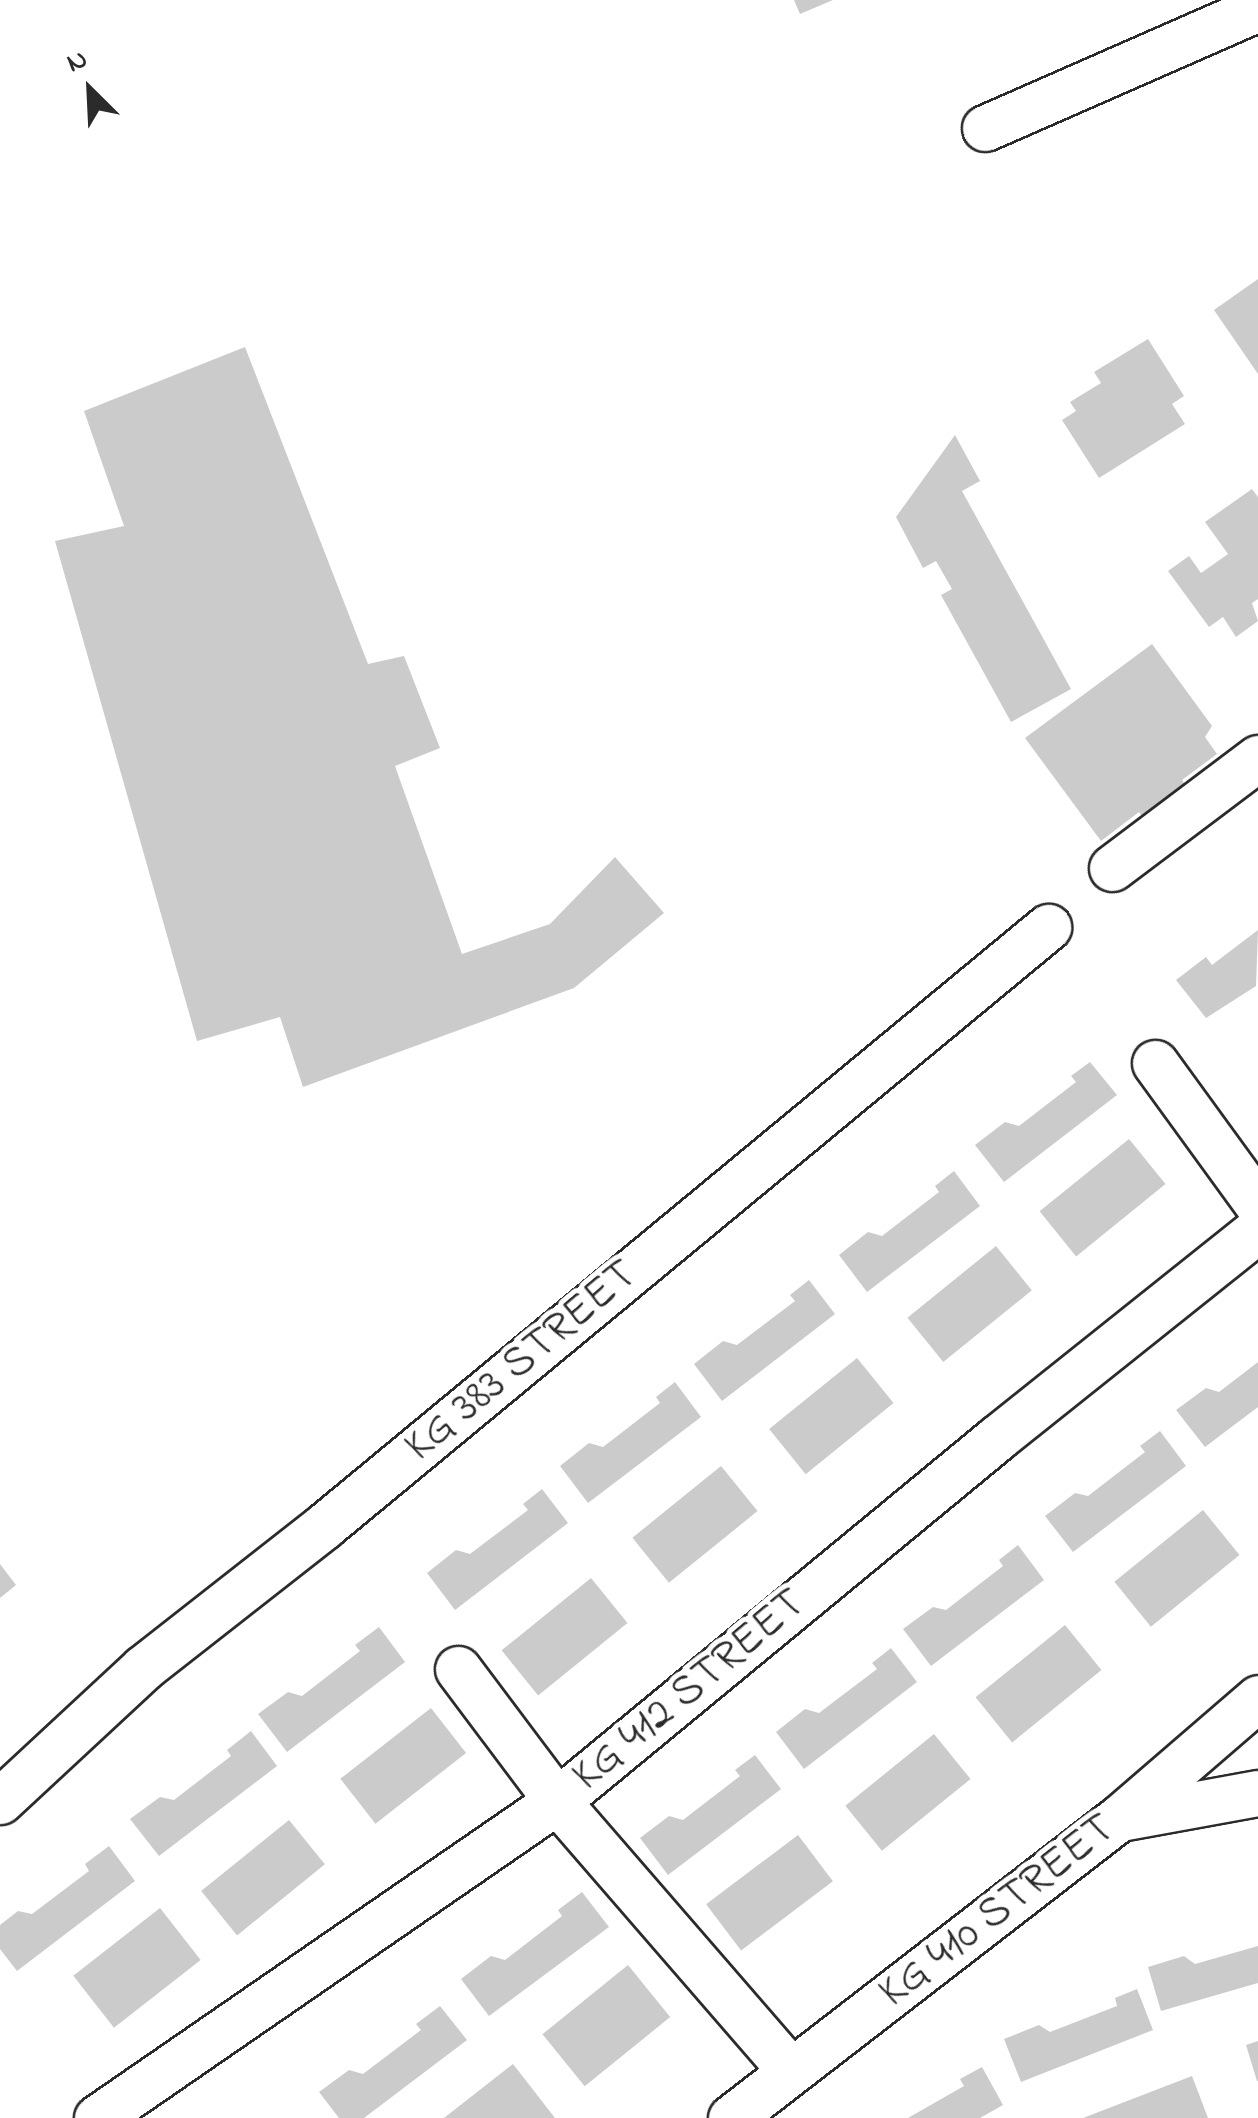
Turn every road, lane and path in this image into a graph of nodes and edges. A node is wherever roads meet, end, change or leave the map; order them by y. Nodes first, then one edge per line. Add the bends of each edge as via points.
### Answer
1 (1258, 8) edge
2 (985, 128) dead end
3 (1258, 758) edge
4 (1112, 868) dead end
5 (1048, 927) dead end
6 (1154, 1063) dead end
7 (1258, 1205) edge
8 (1258, 1230) edge
9 (458, 1668) dead end
10 (1258, 1698) edge
11 (1258, 1793) edge
12 (0, 1800) edge
13 (557, 1801) junction
14 (1118, 1819) junction
15 (790, 2070) junction
16 (97, 2118) edge
17 (730, 2118) edge

1 - 2 street
3 - 4 street
5 - 12 street, KG 383 STREET via 143,1668
6 - 7 street
8 - 13 street, KG 412 STREET
9 - 13 street
10 - 14 street, KG 410 STREET
11 - 14 street
13 - 15 street
13 - 16 street, KG 412 STREET
14 - 15 street, KG 410 STREET
15 - 17 street, KG 410 STREET

